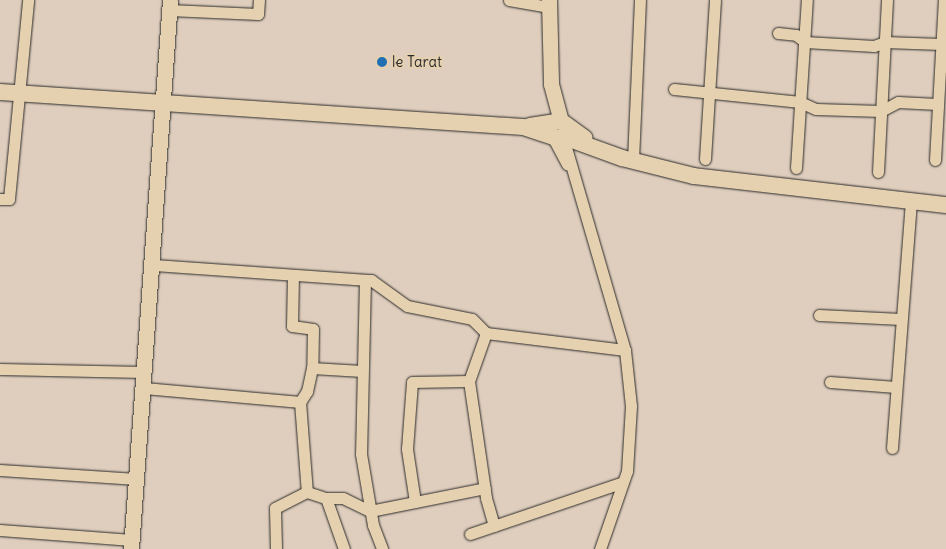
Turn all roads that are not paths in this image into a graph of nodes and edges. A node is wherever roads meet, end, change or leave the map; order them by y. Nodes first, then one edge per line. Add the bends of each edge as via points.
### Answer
1 (28, 0) edge
2 (258, 0) edge
3 (509, 0) edge
4 (640, 0) edge
5 (715, 0) edge
6 (807, 0) edge
7 (887, 0) edge
8 (944, 0) edge
9 (549, 4) edge
10 (169, 5) edge
11 (778, 33) dead end
12 (804, 42) junction
13 (885, 42) junction
14 (941, 44) junction
15 (674, 89) dead end
16 (710, 91) junction
17 (0, 92) edge
18 (21, 93) junction
19 (162, 101) junction
20 (800, 102) junction
21 (938, 104) junction
22 (881, 111) junction
23 (558, 130) junction
24 (628, 159) junction
25 (705, 159) dead end
26 (935, 160) dead end
27 (796, 168) dead end
28 (878, 172) dead end
29 (910, 199) junction
30 (0, 200) edge
31 (946, 205) edge
32 (154, 266) junction
33 (293, 275) junction
34 (365, 280) junction
35 (818, 315) dead end
36 (902, 319) junction
37 (486, 333) junction
38 (625, 350) junction
39 (312, 368) junction
40 (0, 369) edge
41 (362, 371) junction
42 (144, 372) junction
43 (469, 380) junction
44 (830, 382) dead end
45 (896, 387) junction
46 (144, 388) junction
47 (300, 402) junction
48 (892, 448) dead end
49 (0, 470) edge
50 (137, 479) junction
51 (621, 484) junction
52 (485, 488) junction
53 (308, 492) junction
54 (326, 498) junction
55 (415, 502) junction
56 (370, 511) junction
57 (494, 526) junction
58 (0, 530) edge
59 (470, 534) dead end
60 (132, 544) edge
61 (276, 549) edge
62 (344, 549) edge
63 (382, 549) edge
64 (600, 549) edge

1 - 18 street
2 - 10 street via 258,14
3 - 9 street
4 - 24 street
5 - 16 street
6 - 12 street
7 - 13 street
8 - 14 street
9 - 23 street
10 - 19 street
11 - 12 street via 796,35
12 - 13 street via 874,46
12 - 20 street
13 - 14 street
13 - 22 street
14 - 21 street
15 - 16 street
16 - 20 street via 734,98
16 - 25 street
17 - 18 main road
18 - 19 main road
18 - 30 street via 16,111 9,199
19 - 23 main road
19 - 32 street
20 - 22 street via 816,109
20 - 27 street
21 - 22 street via 898,102
21 - 26 street
22 - 28 street
23 - 24 main road
23 - 38 street via 576,176
24 - 29 main road via 694,176
29 - 31 main road
29 - 36 street
32 - 33 street
32 - 42 street
33 - 34 street
33 - 39 street via 292,326 313,329
34 - 37 street via 381,285 406,306 472,319
34 - 41 street
35 - 36 street
36 - 45 street
37 - 38 street
37 - 43 street
38 - 51 street via 632,406 627,471
39 - 41 street
39 - 47 street via 307,391
40 - 42 street
41 - 56 street via 361,454
42 - 46 street
43 - 52 street
43 - 55 street via 412,382 407,449
44 - 45 street
45 - 48 street
46 - 47 street
46 - 50 street
47 - 53 street
49 - 50 street
50 - 60 street
51 - 57 street
51 - 64 street
52 - 55 street
52 - 57 street
53 - 54 street
53 - 61 street via 275,508
54 - 56 street via 343,498
54 - 62 street
55 - 56 street
56 - 63 street
57 - 59 street
58 - 60 street

